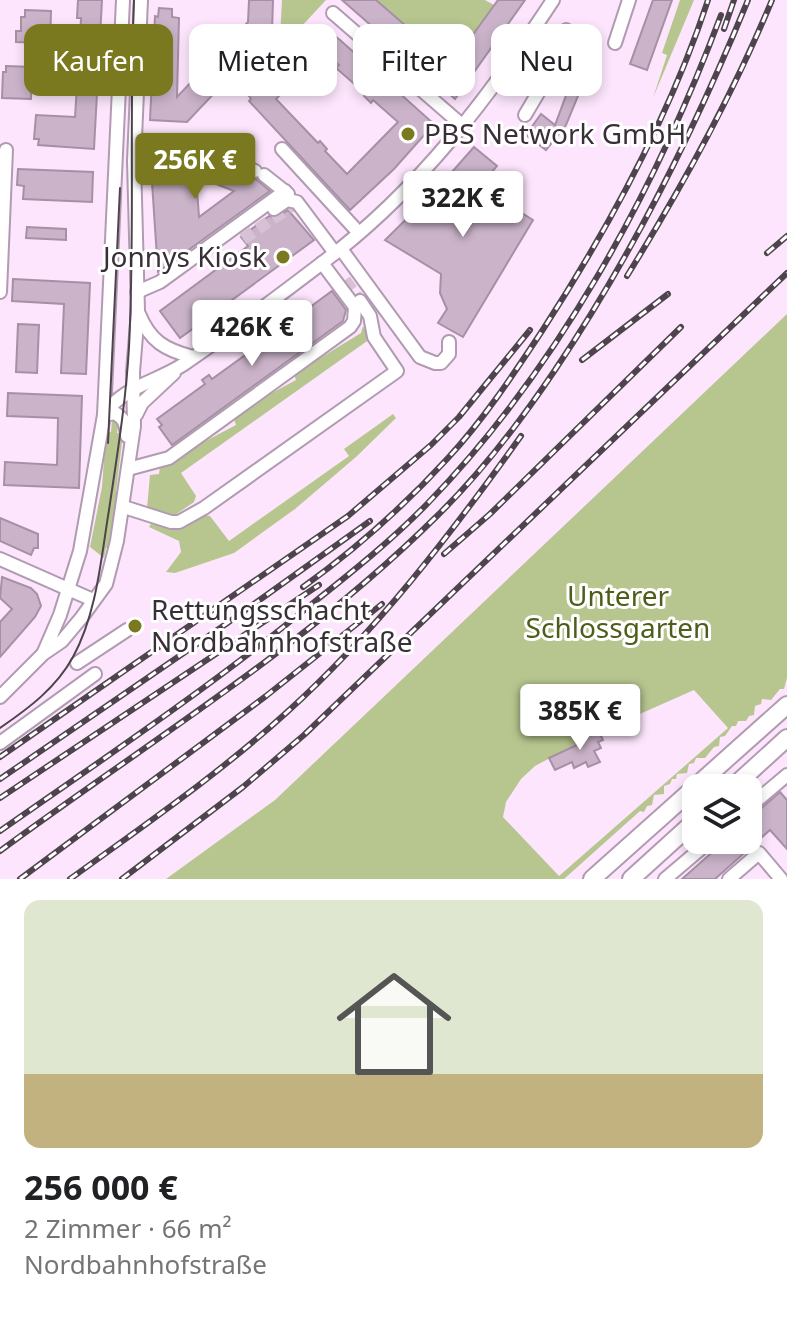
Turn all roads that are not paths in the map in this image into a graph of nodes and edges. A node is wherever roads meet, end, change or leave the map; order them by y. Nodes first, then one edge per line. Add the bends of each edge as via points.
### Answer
1 (123, 0) edge
2 (141, 0) edge
3 (553, 0) edge
4 (629, 0) edge
5 (333, 13) dead end
6 (543, 15) junction
7 (615, 43) dead end
8 (525, 115) dead end
9 (463, 126) junction
10 (135, 143) junction
11 (282, 149) dead end
12 (6, 150) dead end
13 (285, 191) junction
14 (298, 203) junction
15 (359, 233) junction
16 (239, 234) dead end
17 (332, 256) junction
18 (345, 280) tunnel mouth
19 (0, 292) edge
20 (137, 292) junction
21 (360, 301) tunnel mouth
22 (138, 311) junction
23 (449, 342) dead end
24 (187, 361) junction
25 (135, 387) junction
26 (104, 415) junction
27 (134, 421) junction
28 (128, 469) junction
29 (124, 507) junction
30 (0, 559) edge
31 (69, 589) junction
32 (93, 600) junction
33 (127, 630) dead end
34 (43, 654) junction
35 (77, 663) dead end
36 (95, 674) dead end
37 (0, 697) edge
38 (787, 705) edge
39 (787, 738) edge
40 (0, 743) edge
41 (747, 774) edge
42 (787, 775) edge
43 (762, 796) edge
44 (682, 833) edge
45 (694, 854) edge
46 (592, 879) edge
47 (631, 879) edge
48 (665, 879) edge
49 (729, 879) edge
50 (781, 879) edge

1 - 26 street
2 - 10 street
3 - 6 street
4 - 7 street
5 - 9 street
6 - 8 street via 569,32
6 - 9 street
9 - 15 street
10 - 13 street via 213,152
10 - 20 street
11 - 15 street
12 - 19 street
13 - 14 street
13 - 20 street via 160,282
14 - 16 street via 284,201
14 - 17 street
15 - 17 street
17 - 18 street
17 - 23 street via 420,357 441,363 449,354
17 - 24 street
17 - 28 street via 355,307 350,327 169,458
20 - 22 street
21 - 29 street via 373,317 380,348 397,371 179,522
22 - 24 street via 149,335
22 - 25 street
24 - 25 street
24 - 27 street via 142,403
25 - 26 street
25 - 27 street
26 - 29 street via 115,413 126,423 120,490
26 - 31 street via 87,521
27 - 28 street
28 - 29 street
29 - 32 street via 106,584
30 - 31 street
31 - 32 street
31 - 34 street
32 - 34 street via 62,641
33 - 35 street
34 - 37 street
36 - 40 street
38 - 46 main road
39 - 41 main road
42 - 43 street
44 - 47 main road
45 - 48 street
49 - 50 street via 759,853

